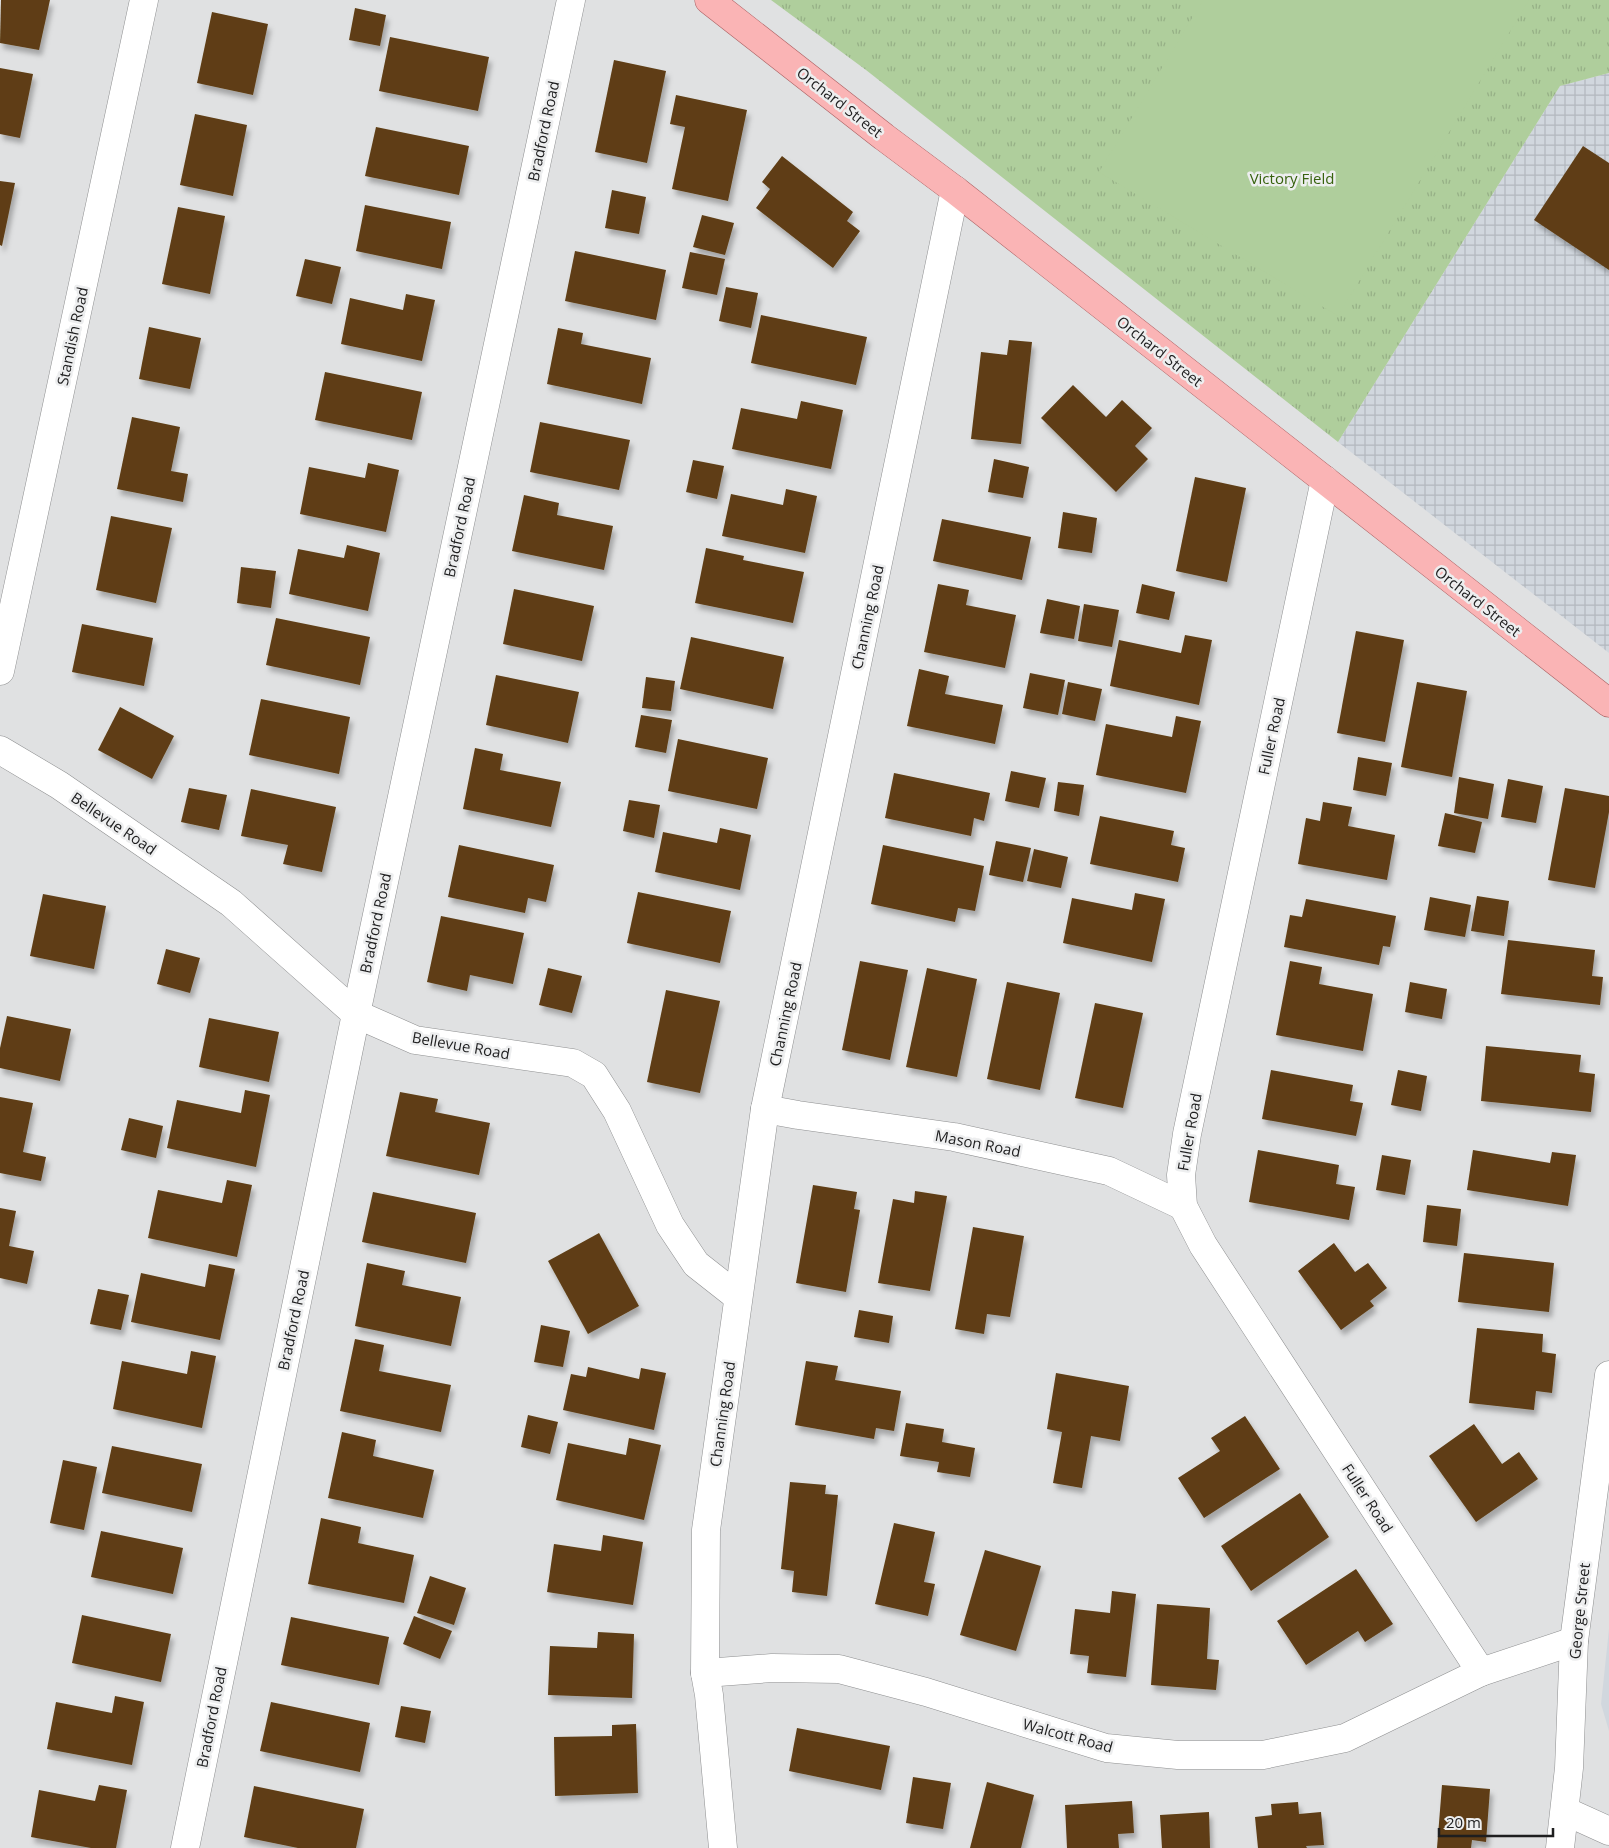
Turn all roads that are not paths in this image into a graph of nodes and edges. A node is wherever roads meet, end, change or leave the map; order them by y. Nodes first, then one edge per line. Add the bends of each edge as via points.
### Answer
1 (144, 0) edge
2 (571, 0) edge
3 (709, 0) edge
4 (955, 190) junction
5 (1325, 480) junction
6 (0, 671) edge
7 (1609, 703) edge
8 (0, 750) edge
9 (356, 1014) junction
10 (765, 1109) junction
11 (1184, 1206) junction
12 (738, 1297) junction
13 (1609, 1375) edge
14 (1574, 1640) junction
15 (1481, 1672) junction
16 (705, 1673) junction
17 (1565, 1811) junction
18 (1609, 1831) edge
19 (185, 1848) edge
20 (723, 1848) edge
21 (1560, 1848) edge

1 - 6 street, Standish Road
2 - 9 street, Bradford Road
3 - 4 main road, Orchard Street
4 - 5 main road, Orchard Street
4 - 10 street, Channing Road
5 - 7 main road, Orchard Street
5 - 11 street, Fuller Road via 1187,1134 1181,1175
8 - 9 street, Bellevue Road via 59,785 231,903
9 - 12 street, Bellevue Road via 415,1040 573,1063 594,1075 617,1111 670,1225 696,1264
9 - 19 street, Bradford Road
10 - 11 street, Mason Road via 954,1137 1100,1169
10 - 12 street, Channing Road
11 - 15 street, Fuller Road via 1203,1245
12 - 16 street, Channing Road via 706,1530
13 - 14 street, George Street
14 - 15 street
14 - 17 street, George Street
15 - 16 street, Walcott Road via 1346,1738 1263,1755 1178,1755 1106,1748 926,1692 839,1669 772,1668
16 - 20 street, Channing Road
17 - 18 street
17 - 21 street, George Street

